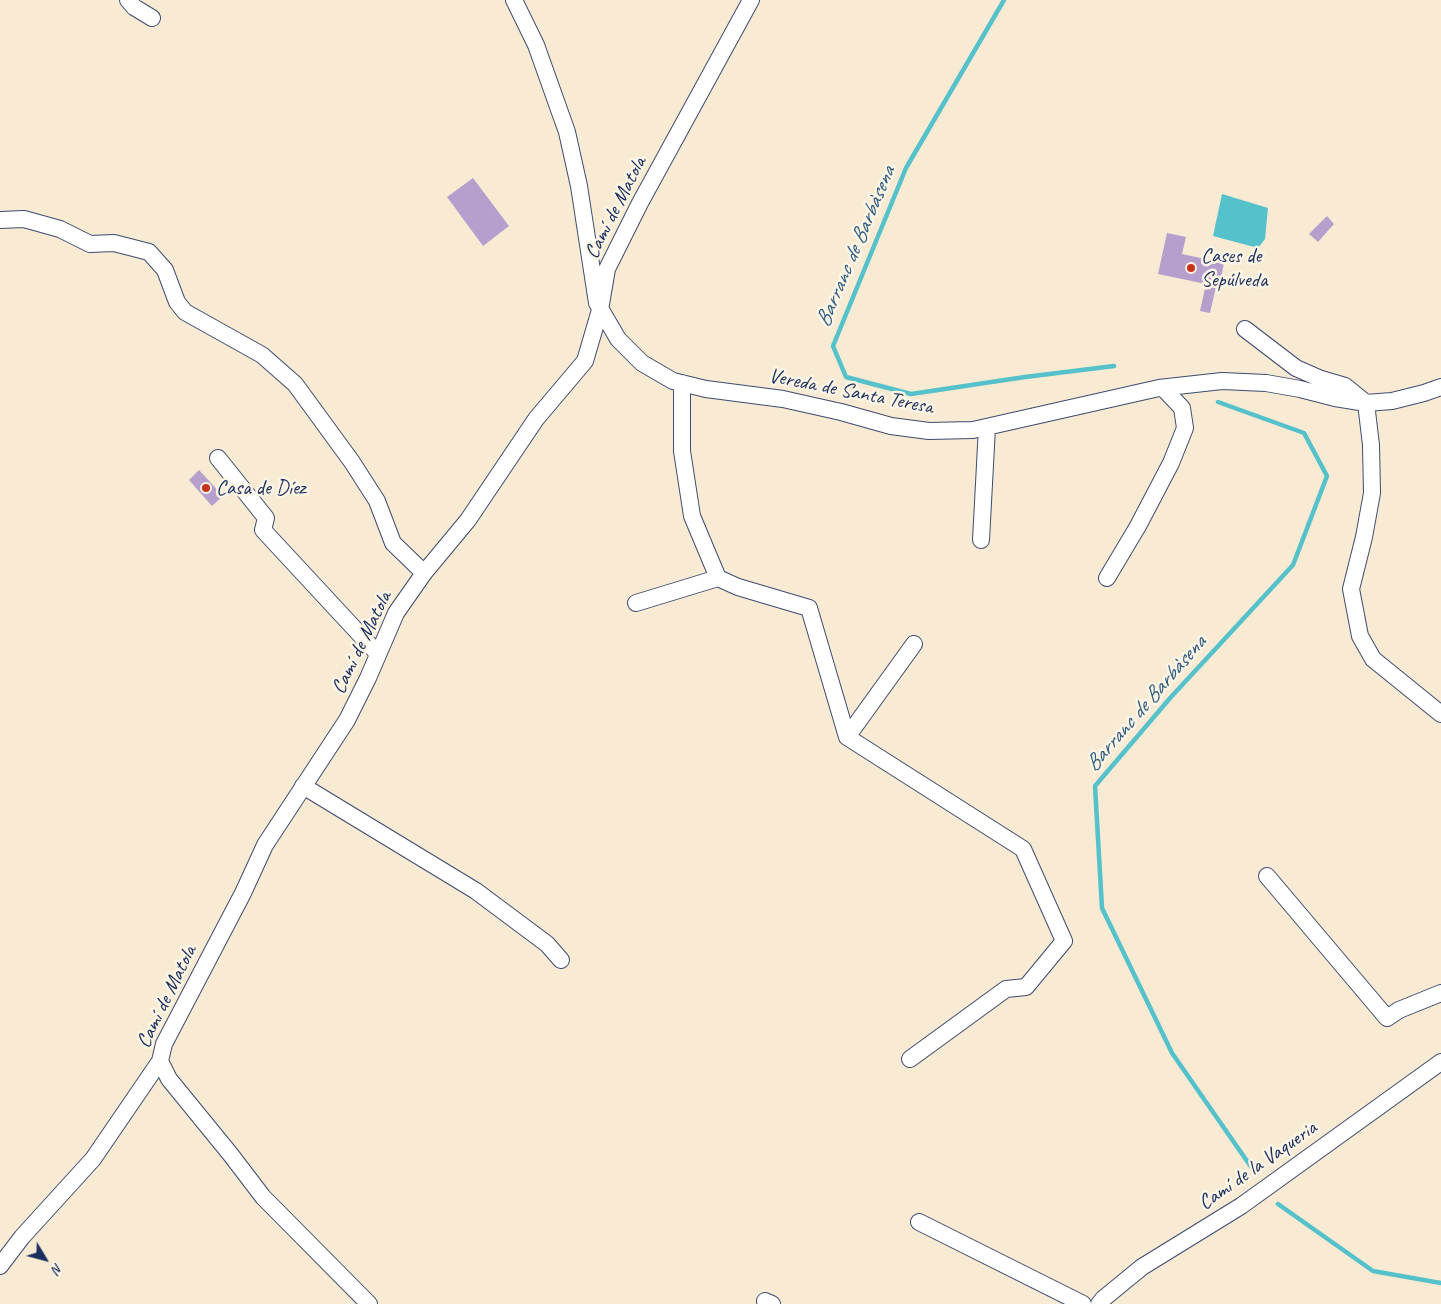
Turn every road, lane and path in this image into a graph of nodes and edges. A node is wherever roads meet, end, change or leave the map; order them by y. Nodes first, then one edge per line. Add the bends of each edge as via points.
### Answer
1 (128, 0) edge
2 (514, 0) edge
3 (751, 0) edge
4 (152, 18) dead end
5 (0, 220) edge
6 (600, 310) junction
7 (1244, 329) dead end
8 (682, 383) junction
9 (1441, 387) edge
10 (1163, 388) junction
11 (1366, 403) junction
12 (987, 427) junction
13 (218, 458) dead end
14 (981, 540) dead end
15 (424, 572) junction
16 (718, 578) junction
17 (1107, 578) dead end
18 (636, 602) dead end
19 (914, 644) dead end
20 (378, 654) junction
21 (1441, 714) edge
22 (847, 737) junction
23 (303, 786) junction
24 (1267, 876) dead end
25 (562, 960) dead end
26 (1441, 993) edge
27 (910, 1060) dead end
28 (160, 1061) junction
29 (1441, 1062) edge
30 (920, 1222) dead end
31 (0, 1266) edge
32 (369, 1304) edge
33 (1083, 1304) edge
34 (1099, 1304) edge

1 - 4 street
2 - 6 street, Vereda de Santa Teresa via 536,45 567,132
3 - 6 street, Camí de Matola via 607,269
5 - 15 street via 24,219 60,229 90,244 114,243 148,252 166,270 177,302 185,312 262,355 295,384 377,501 394,543
6 - 8 street, Vereda de Santa Teresa via 618,339 642,363
6 - 15 street, Camí de Matola via 585,361 536,419 468,520
7 - 11 street via 1296,368 1345,386
8 - 12 street, Vereda de Santa Teresa via 783,399 891,426 929,431
8 - 16 street via 682,451 692,516
9 - 11 street, Vereda de Santa Teresa via 1392,401
10 - 11 street, Vereda de Santa Teresa via 1222,382 1266,384
10 - 12 street, Vereda de Santa Teresa
10 - 17 street via 1182,408 1185,428 1171,463
11 - 21 street via 1372,493 1351,589 1360,636 1373,659
12 - 14 street
13 - 20 street via 266,518 263,530
15 - 20 street, Camí de Matola via 396,613
16 - 18 street
16 - 22 street via 738,588 809,608
19 - 22 street
20 - 23 street, Camí de Matola via 347,720
22 - 27 street via 1023,849 1064,941 1026,987 1006,989
23 - 25 street via 476,891 547,944
23 - 28 street, Camí de Matola via 265,846 164,1044
24 - 26 street via 1388,1018 1399,1010
28 - 31 street, Camí de Matola via 93,1159
28 - 32 street via 169,1079 263,1197
29 - 34 street, Camí de la Vaqueria via 1241,1206 1142,1267
30 - 33 street

